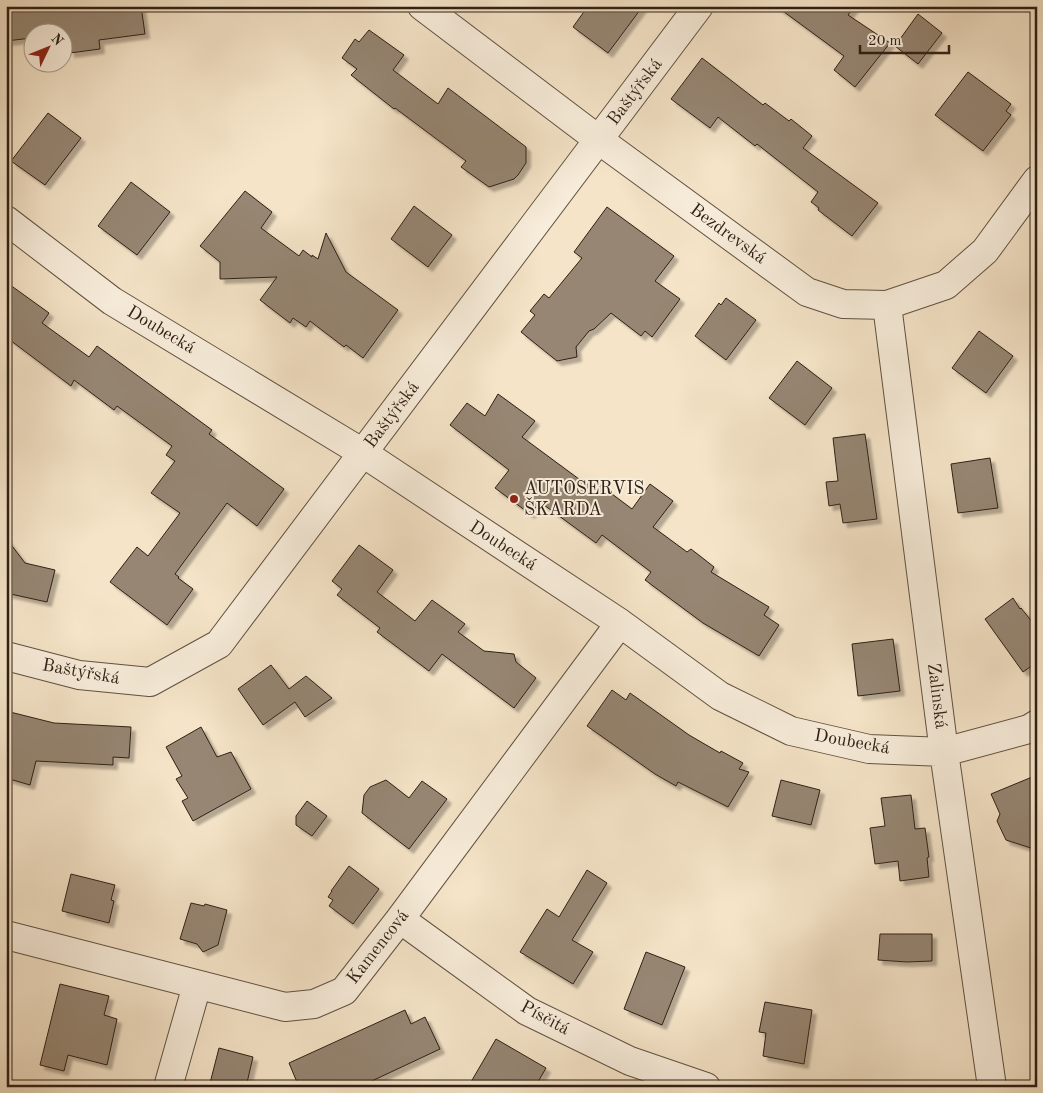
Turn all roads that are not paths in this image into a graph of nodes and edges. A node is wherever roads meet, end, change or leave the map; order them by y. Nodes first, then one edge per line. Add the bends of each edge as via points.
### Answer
1 (422, 6) edge
2 (699, 6) edge
3 (599, 140) junction
4 (1037, 180) edge
5 (6, 220) edge
6 (887, 305) junction
7 (363, 453) junction
8 (620, 623) junction
9 (6, 656) edge
10 (1037, 724) edge
11 (944, 752) junction
12 (400, 919) junction
13 (6, 936) edge
14 (197, 985) junction
15 (168, 1087) edge
16 (706, 1087) edge
17 (992, 1087) edge

1 - 3 street, Bezdrevská
2 - 3 street, Baštýřská
3 - 6 street, Bezdrevská via 807,292 843,304
3 - 7 street, Baštýřská
4 - 6 street, Bezdrevská via 985,251 946,284
5 - 7 street, Doubecká via 112,301
6 - 11 street, Zalinská
7 - 8 street, Doubecká
7 - 9 street, Baštýřská via 219,644 150,682 79,674
8 - 11 street, Doubecká via 720,696 791,731 869,749
8 - 12 street, Kamencová
10 - 11 street, Doubecká
11 - 17 street, Zalinská
12 - 14 street, Kamencová via 344,991 314,1004 285,1007
12 - 16 street, Písčitá via 526,1011 630,1060
13 - 14 street, Kamencová
14 - 15 street

